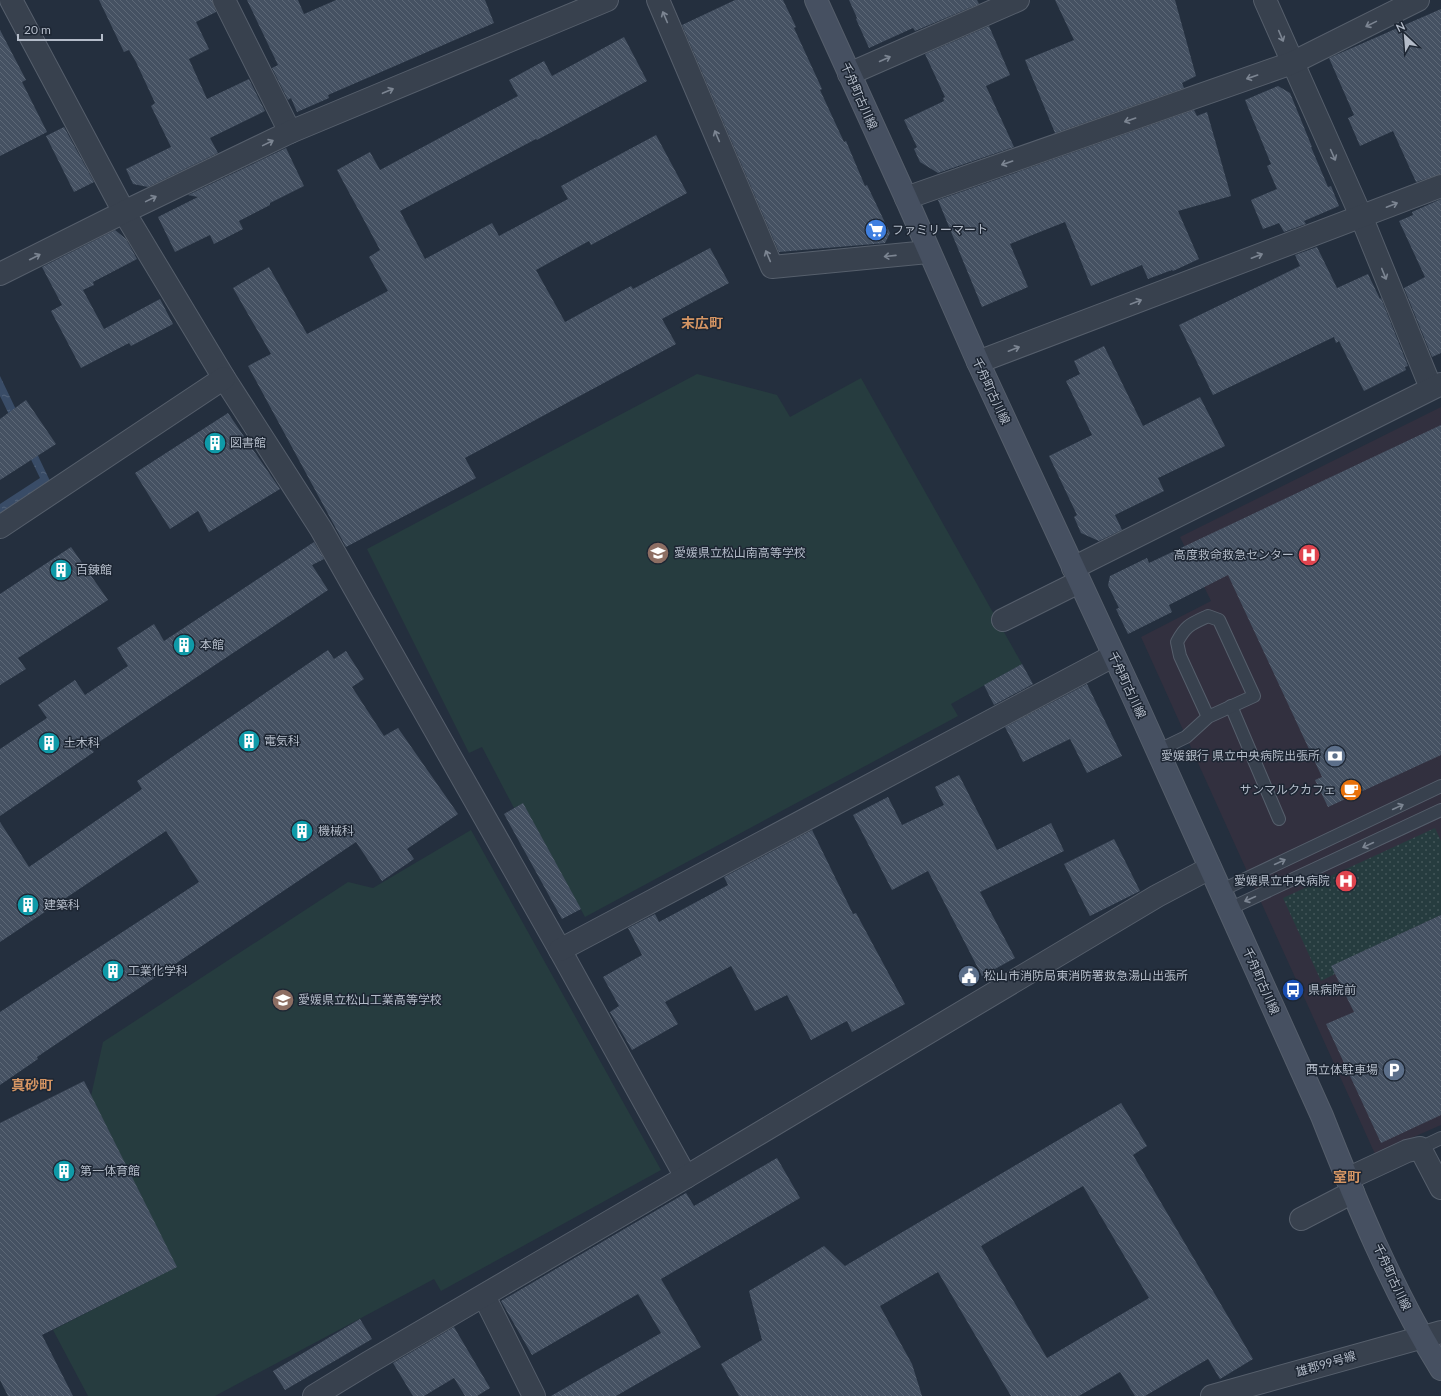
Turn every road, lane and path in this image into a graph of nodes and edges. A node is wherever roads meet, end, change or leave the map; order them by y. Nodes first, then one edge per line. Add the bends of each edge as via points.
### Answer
1 (11, 0) edge
2 (224, 0) edge
3 (607, 0) edge
4 (658, 0) edge
5 (816, 0) edge
6 (1018, 0) edge
7 (1265, 0) edge
8 (1418, 0) edge
9 (1292, 63) junction
10 (849, 74) junction
11 (290, 132) junction
12 (1441, 186) edge
13 (906, 198) junction
14 (124, 212) junction
15 (1361, 216) junction
16 (928, 252) junction
17 (0, 274) edge
18 (978, 362) junction
19 (224, 378) junction
20 (1436, 386) edge
21 (0, 527) edge
22 (1076, 575) junction
23 (1003, 620) dead end
24 (1113, 656) junction
25 (1231, 706) junction
26 (1208, 717) junction
27 (1157, 751) junction
28 (1441, 786) edge
29 (1441, 810) edge
30 (1280, 819) dead end
31 (1210, 868) junction
32 (1224, 900) junction
33 (560, 950) junction
34 (1441, 1138) edge
35 (1420, 1148) junction
36 (686, 1177) junction
37 (1350, 1186) junction
38 (1441, 1188) edge
39 (1301, 1219) dead end
40 (484, 1296) junction
41 (1431, 1335) edge
42 (1441, 1369) edge
43 (1240, 1392) edge
44 (314, 1396) edge
45 (534, 1396) edge
46 (1212, 1396) edge

1 - 14 street
2 - 11 street
11 -> 3 street
16 -> 4 street via 772,267
5 - 10 street, 千舟町古川線
10 -> 6 street
7 -> 9 street
8 -> 9 street
9 -> 13 street
9 -> 15 street
10 - 13 street, 千舟町古川線
14 -> 11 street
15 -> 12 street
13 - 16 street, 千舟町古川線
17 -> 14 street
14 - 19 street
18 -> 15 street
15 -> 20 street
16 - 18 street, 千舟町古川線
18 - 22 street, 千舟町古川線
19 - 21 street
19 - 33 street via 321,529
20 - 22 street
22 - 23 street
22 - 24 street, 千舟町古川線
24 - 27 street, 千舟町古川線
24 - 33 street
25 - 26 lane
25 - 26 lane via 1254,696 1219,620 1208,616 1191,624 1183,631 1177,642 1180,656
25 - 30 lane
26 - 27 lane via 1186,738
27 - 31 street, 千舟町古川線
32 -> 28 lane
29 -> 32 lane
31 - 32 street, 千舟町古川線
31 - 36 street via 1157,896
32 - 37 street, 千舟町古川線 via 1322,1116
33 - 36 street
34 - 35 lane
35 - 37 street via 1407,1151
35 - 38 street
36 - 40 street
37 - 39 street
37 - 41 street, 千舟町古川線 via 1391,1277
40 - 44 street
40 - 45 street
41 - 42 street, 千舟町古川線
41 - 43 street, 雄郡99号線
43 - 46 street, 雄郡99号線

